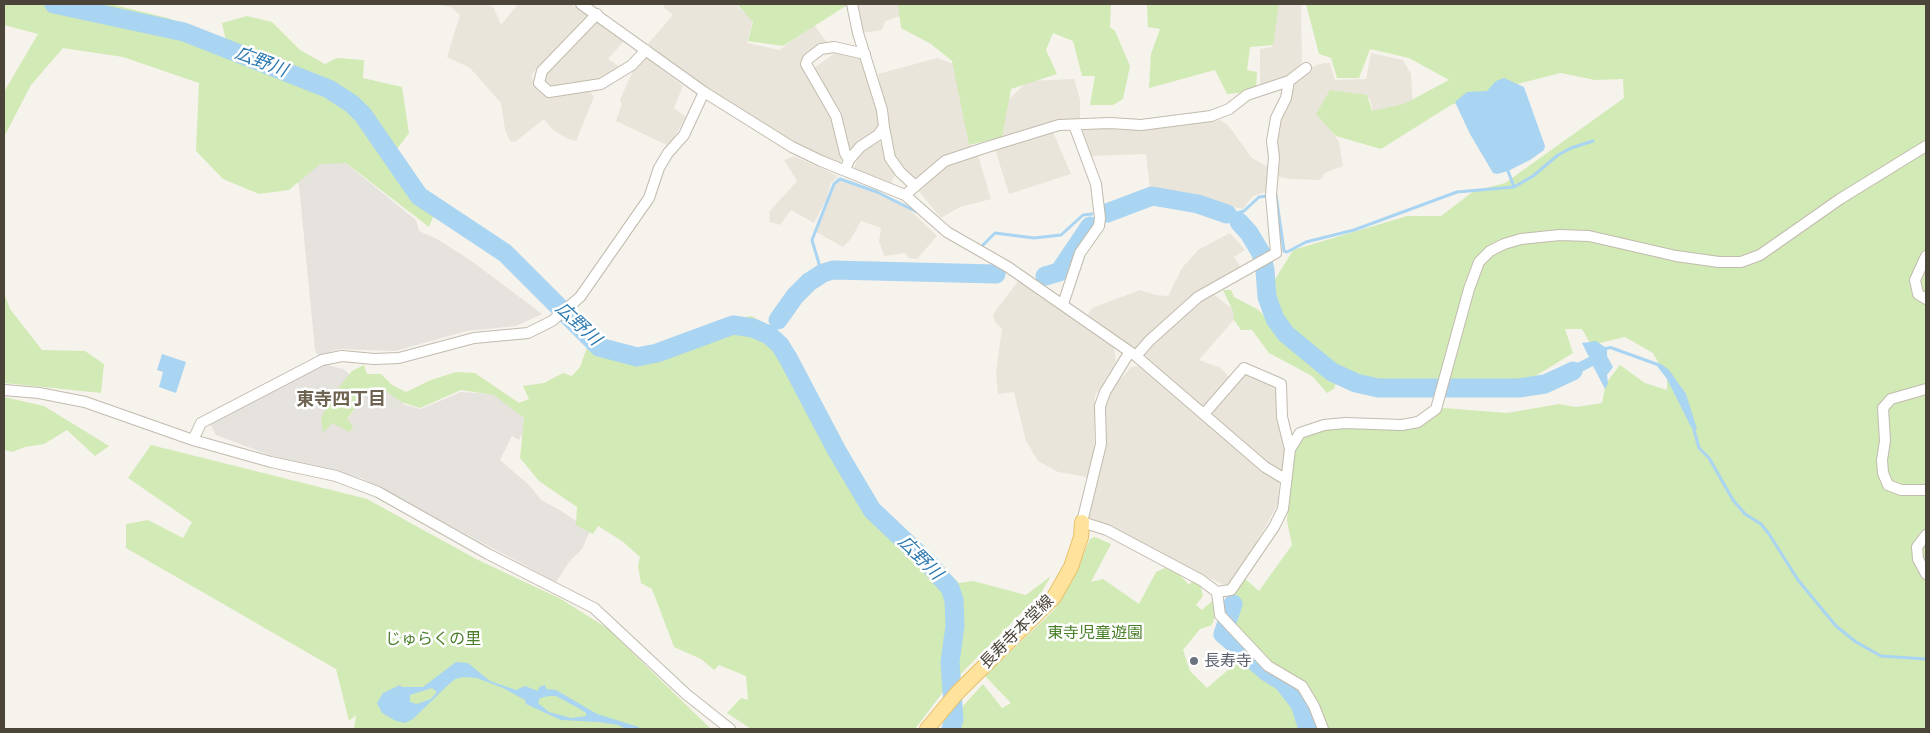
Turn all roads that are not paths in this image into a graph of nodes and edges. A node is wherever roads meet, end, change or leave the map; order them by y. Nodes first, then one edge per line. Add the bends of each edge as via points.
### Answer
1 (581, 4) edge
2 (852, 4) edge
3 (597, 14) junction
4 (646, 50) junction
5 (865, 54) junction
6 (1306, 68) dead end
7 (1289, 81) junction
8 (704, 92) junction
9 (1074, 125) junction
10 (884, 127) junction
11 (1926, 146) edge
12 (849, 160) junction
13 (845, 170) junction
14 (914, 185) junction
15 (905, 195) junction
16 (1926, 256) edge
17 (1926, 299) edge
18 (1063, 304) junction
19 (1132, 355) junction
20 (1926, 388) edge
21 (4, 390) edge
22 (1204, 414) junction
23 (194, 440) junction
24 (1290, 449) junction
25 (1285, 479) junction
26 (1926, 490) edge
27 (1082, 522) junction
28 (1926, 535) edge
29 (1926, 574) edge
30 (1217, 592) junction
31 (730, 729) edge
32 (927, 729) edge
33 (1323, 729) edge

1 - 3 street
2 - 5 street
3 - 4 street
3 - 4 street via 542,72 539,83 549,92 601,84 632,65
4 - 8 street
5 - 10 street
5 - 12 street via 834,47 821,49 806,64 836,116
6 - 7 street
7 - 9 street via 1247,95 1229,109 1211,116 1141,125
7 - 19 street via 1272,141 1271,195 1276,254 1198,298
8 - 13 street via 792,146
8 - 23 street via 684,135 659,168 649,198 580,297 552,321 528,333 474,338 399,358 342,356 322,360 201,423
9 - 14 street via 1059,126 945,161
9 - 18 street via 1096,184 1100,218 1099,226 1080,253
10 - 12 street
10 - 14 street via 890,158
11 - 24 street via 1840,199 1760,255 1741,262 1676,256 1589,236 1560,235 1504,244 1479,262 1432,414 1418,422 1402,425 1324,425 1300,433
12 - 13 street
13 - 15 street
14 - 15 street
15 - 18 street via 947,232
16 - 17 street via 1915,280 1918,294
18 - 19 street
19 - 22 street
19 - 27 street via 1105,392 1100,406 1101,444
20 - 26 street via 1891,399 1883,408 1885,441 1882,460 1888,485 1901,490
21 - 23 street via 86,402
22 - 24 street via 1244,368 1281,384 1282,417
22 - 25 street via 1265,467
23 - 31 street via 358,483 575,597 607,619 686,694
24 - 25 street
25 - 30 street via 1284,509 1274,527 1231,590
27 - 30 street via 1107,530 1201,580
27 - 32 main road, 長寿寺本堂線 via 1081,537 1071,566 1054,597 957,693
28 - 29 street via 1918,547 1918,559
30 - 33 street via 1220,615 1268,666 1302,686

